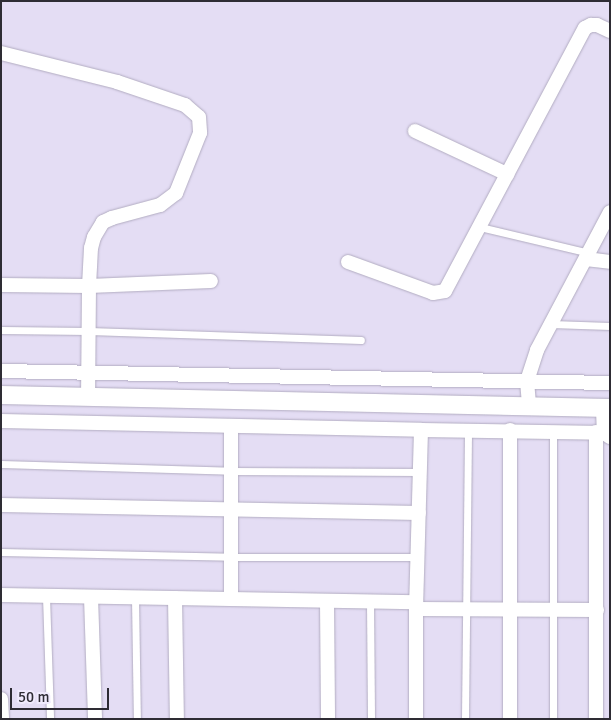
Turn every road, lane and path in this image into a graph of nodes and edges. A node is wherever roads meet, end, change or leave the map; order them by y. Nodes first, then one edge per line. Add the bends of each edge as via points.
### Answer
1 (610, 31) edge
2 (1, 54) edge
3 (415, 131) dead end
4 (506, 174) junction
5 (610, 212) edge
6 (480, 227) junction
7 (588, 256) junction
8 (348, 262) dead end
9 (610, 262) edge
10 (211, 281) dead end
11 (1, 285) edge
12 (89, 286) junction
13 (551, 324) junction
14 (610, 326) edge
15 (1, 330) edge
16 (89, 331) junction
17 (361, 340) dead end
18 (1, 371) edge
19 (89, 371) junction
20 (527, 381) junction
21 (610, 383) edge
22 (1, 395) edge
23 (88, 396) junction
24 (529, 404) junction
25 (606, 408) edge
26 (1, 421) edge
27 (231, 427) junction
28 (422, 430) junction
29 (468, 430) junction
30 (510, 430) junction
31 (553, 431) junction
32 (603, 434) edge
33 (1, 464) edge
34 (231, 471) junction
35 (420, 472) junction
36 (1, 505) edge
37 (231, 510) junction
38 (419, 513) junction
39 (604, 540) edge
40 (1, 552) edge
41 (231, 556) junction
42 (419, 557) junction
43 (604, 561) edge
44 (1, 595) edge
45 (46, 596) junction
46 (91, 597) junction
47 (135, 598) junction
48 (175, 598) junction
49 (231, 599) junction
50 (327, 601) junction
51 (370, 602) junction
52 (416, 606) junction
53 (468, 609) junction
54 (510, 609) junction
55 (553, 609) junction
56 (597, 610) junction
57 (1, 699) edge
58 (2, 719) edge
59 (50, 719) edge
60 (95, 719) edge
61 (137, 719) edge
62 (177, 719) edge
63 (328, 719) edge
64 (371, 719) edge
65 (416, 719) edge
66 (465, 719) edge
67 (510, 719) edge
68 (553, 719) edge
69 (596, 719) edge

1 - 4 street via 597,25 586,28
2 - 12 street via 117,82 185,105 199,117 200,133 176,193 160,204 112,218 97,229 91,248
3 - 4 street
4 - 6 street
5 - 7 street
6 - 7 lane
6 - 8 street via 449,286 439,293
7 - 9 street
7 - 13 street
10 - 12 street
11 - 12 street
12 - 16 street
13 - 14 lane
13 - 20 street via 537,350
15 - 16 lane
16 - 17 lane
16 - 19 street
18 - 19 street
19 - 20 street
19 - 23 street
20 - 21 street
20 - 24 street
22 - 23 street
23 - 24 street via 383,404
24 - 25 street
25 - 32 street
26 - 27 street
27 - 28 street
27 - 34 street
28 - 29 street
28 - 35 street
29 - 30 street
29 - 53 lane
30 - 31 street
30 - 54 street
31 - 32 street
31 - 55 lane
32 - 39 street
33 - 34 lane
34 - 35 lane
34 - 37 street
35 - 38 street
36 - 37 street
37 - 38 street
37 - 41 street
38 - 42 street
39 - 43 street
40 - 41 lane
41 - 42 lane
41 - 49 street
42 - 52 street
43 - 56 street
44 - 45 street
45 - 46 street
45 - 59 lane
46 - 47 street
46 - 60 street
47 - 48 street
47 - 61 lane
48 - 49 street
48 - 62 street
49 - 50 street
50 - 51 street
50 - 63 street
51 - 52 street
51 - 64 lane
52 - 53 street
52 - 65 street
53 - 54 street
53 - 66 lane
54 - 55 street
54 - 67 street
55 - 56 street
55 - 68 lane
56 - 69 street
57 - 58 street

